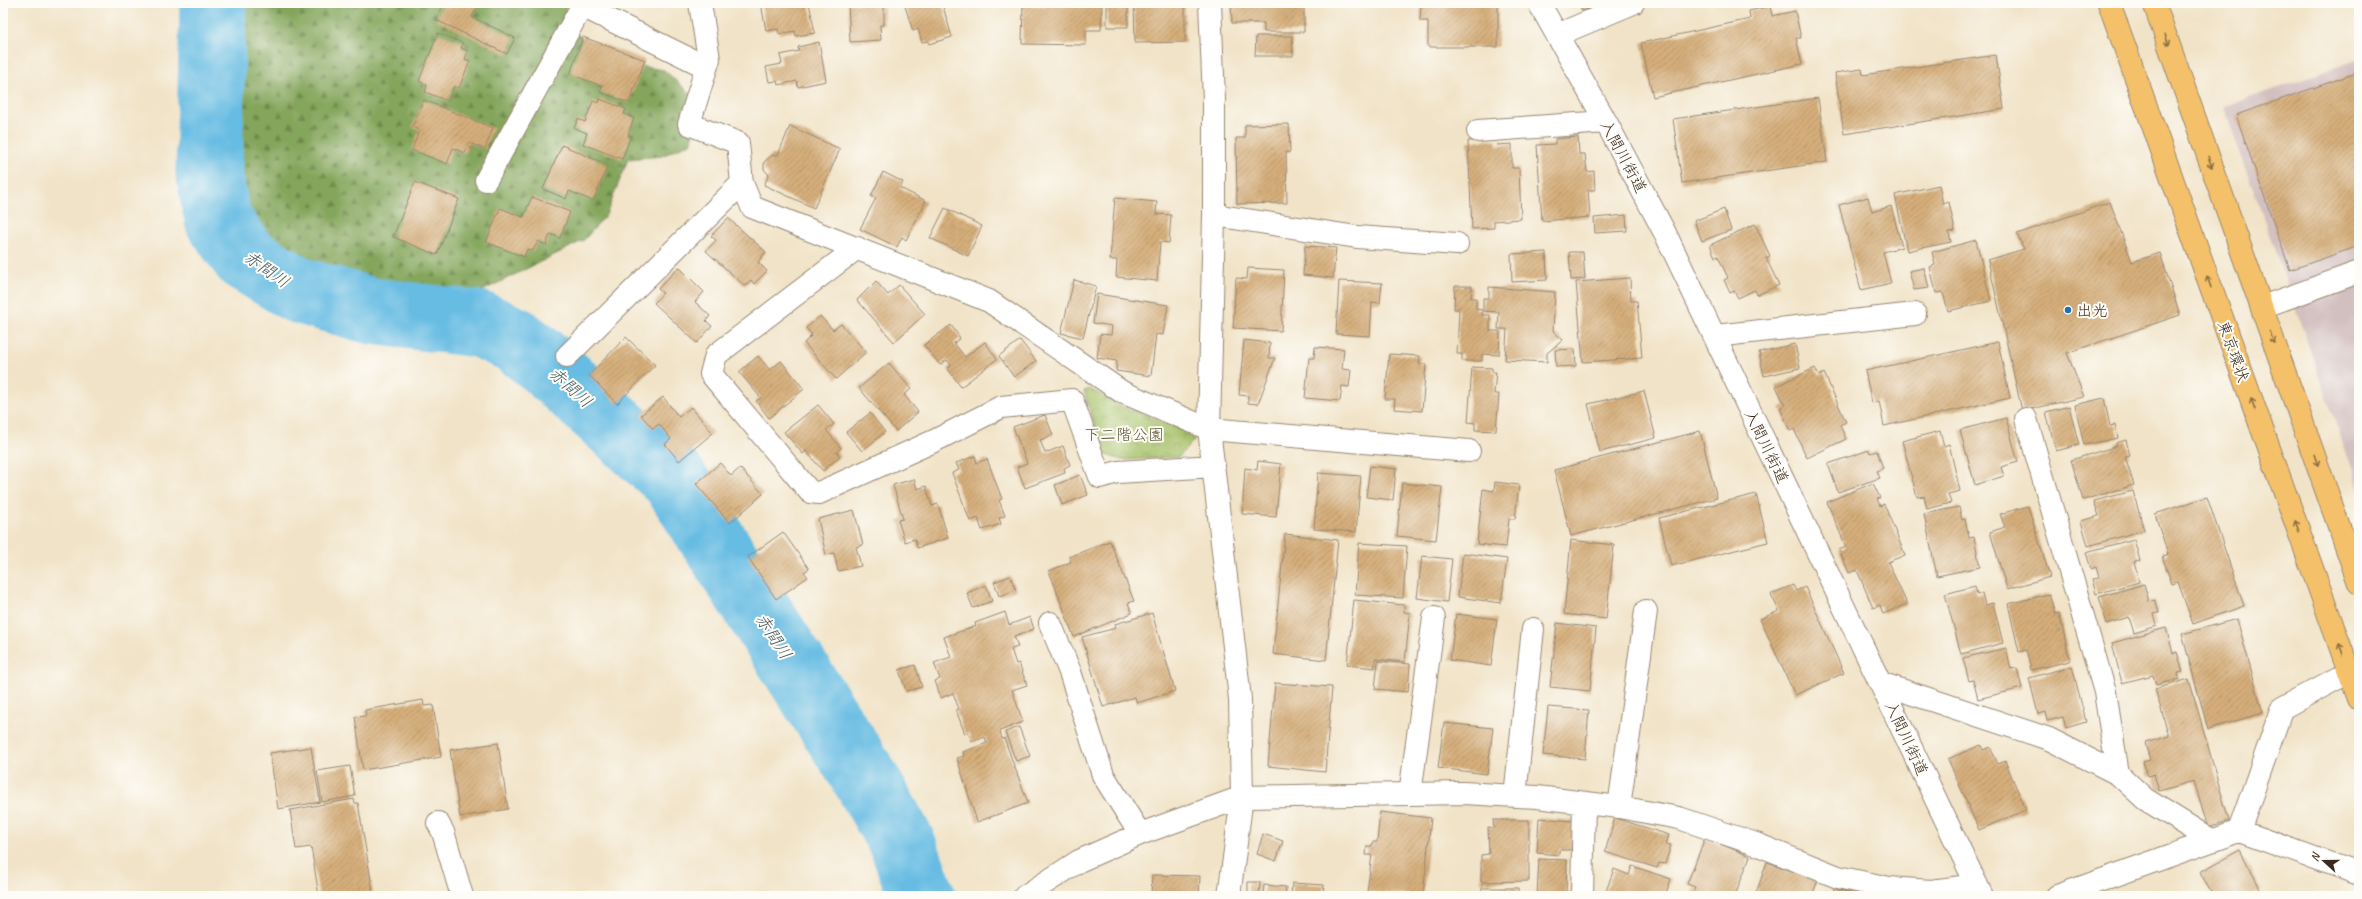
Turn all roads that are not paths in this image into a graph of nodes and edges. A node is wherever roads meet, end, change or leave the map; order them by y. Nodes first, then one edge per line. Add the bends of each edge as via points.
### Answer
1 (700, 3) edge
2 (1210, 3) edge
3 (1539, 3) edge
4 (1633, 3) edge
5 (2109, 3) edge
6 (2154, 3) edge
7 (582, 4) edge
8 (1557, 35) junction
9 (706, 67) junction
10 (1606, 122) junction
11 (1478, 131) dead end
12 (486, 180) dead end
13 (742, 183) junction
14 (1214, 215) junction
15 (1457, 244) dead end
16 (857, 248) junction
17 (2359, 272) edge
18 (2262, 307) junction
19 (1915, 314) dead end
20 (1715, 336) junction
21 (567, 356) dead end
22 (2026, 419) dead end
23 (1209, 429) junction
24 (1469, 451) dead end
25 (1214, 466) junction
26 (2359, 583) edge
27 (1646, 611) dead end
28 (1434, 618) dead end
29 (1050, 623) dead end
30 (1533, 629) dead end
31 (2349, 672) junction
32 (1880, 683) junction
33 (2359, 699) edge
34 (2118, 774) junction
35 (1410, 794) junction
36 (1515, 796) junction
37 (1242, 797) junction
38 (1584, 803) junction
39 (1619, 807) junction
40 (438, 823) dead end
41 (2239, 831) junction
42 (1140, 834) junction
43 (2210, 840) junction
44 (2359, 874) edge
45 (1979, 891) edge
46 (462, 896) edge
47 (1025, 896) edge
48 (1229, 896) edge
49 (1582, 896) edge
50 (2057, 896) edge

1 - 9 street via 709,59
2 - 14 street via 1214,100
3 - 8 street, 入間川街道
4 - 8 street
31 -> 5 highway, 東京環状
6 -> 18 highway
7 - 9 street
7 - 12 street
8 - 10 street, 入間川街道
9 - 13 street via 689,124 738,143
10 - 11 street
10 - 20 street, 入間川街道 via 1665,233
13 - 16 street via 752,207
13 - 21 street
14 - 15 street via 1357,237
14 - 23 street
16 - 23 street via 989,301 1122,392
16 - 25 street via 716,355 712,374 810,492 819,493 934,441 1001,407 1072,400 1100,477 1118,472
17 - 18 street
18 -> 26 highway
19 - 20 street
20 - 32 street, 入間川街道
22 - 34 street via 2105,692
23 - 24 street
23 - 25 street
25 - 37 street via 1240,699
27 - 39 street
28 - 35 street
29 - 42 street via 1070,672 1103,776
30 - 36 street
31 - 33 highway, 東京環状
31 - 41 street via 2282,708
32 - 34 street via 2049,739
32 - 45 street, 入間川街道
34 - 43 street via 2145,799
35 - 36 street
35 - 37 street
36 - 38 street
37 - 42 street
37 - 48 street
38 - 39 street
38 - 49 street
39 - 45 street via 1679,818 1845,878 1889,888
40 - 46 street
41 - 43 street
41 - 44 street
42 - 47 street via 1079,861
43 - 50 street

